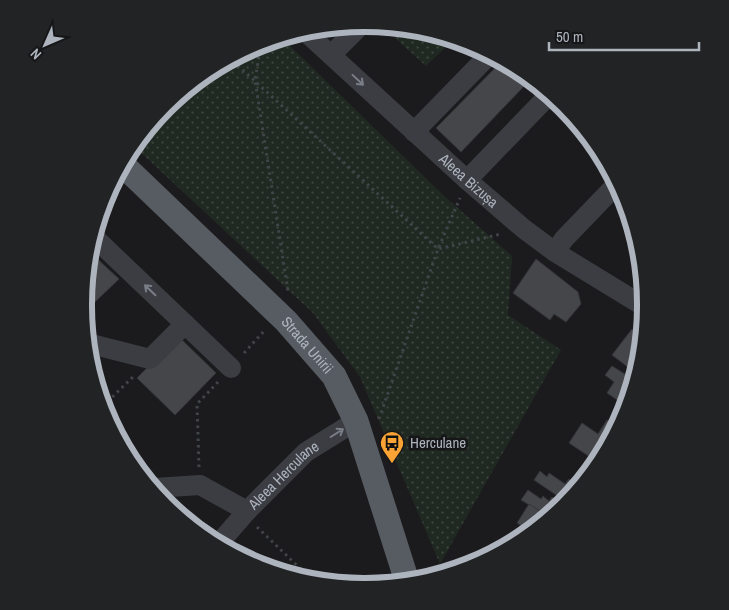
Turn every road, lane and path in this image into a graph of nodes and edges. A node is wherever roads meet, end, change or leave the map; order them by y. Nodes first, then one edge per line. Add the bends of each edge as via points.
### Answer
1 (353, 33) edge
2 (312, 38) edge
3 (259, 53) edge
4 (331, 56) junction
5 (484, 60) edge
6 (237, 64) edge
7 (255, 80) junction
8 (544, 100) edge
9 (414, 132) junction
10 (128, 170) edge
11 (467, 180) junction
12 (611, 190) edge
13 (524, 229) junction
14 (99, 242) edge
15 (438, 249) junction
16 (556, 252) junction
17 (289, 294) dead end
18 (637, 301) edge
19 (185, 324) junction
20 (270, 324) dead end
21 (95, 345) edge
22 (150, 359) junction
23 (231, 368) junction
24 (109, 400) edge
25 (367, 420) junction
26 (200, 485) junction
27 (162, 488) edge
28 (246, 513) junction
29 (223, 538) edge
30 (302, 570) edge
31 (405, 574) edge

1 - 4 street
2 - 4 street, Aleea Bizușa
3 - 7 path
4 -> 9 street, Aleea Bizușa
5 - 9 street
6 - 7 path
7 - 15 path
7 - 17 path
8 - 11 street
9 - 11 street, Aleea Bizușa
10 - 25 main road, Strada Unirii via 294,329
11 - 13 street, Aleea Bizușa
11 - 15 path
12 - 16 street via 564,239
13 - 15 path
13 - 16 street, Aleea Bizușa
19 -> 14 street
15 - 25 path
16 - 18 street, Aleea Bizușa
19 - 22 street
19 - 23 street
20 - 23 path
21 - 22 street
22 - 24 path
23 - 26 path via 197,404
28 -> 25 street, Aleea Herculane via 306,452
25 - 31 main road, Strada Unirii
26 - 27 street
26 - 28 street
28 - 29 street, Aleea Herculane
28 - 30 path

